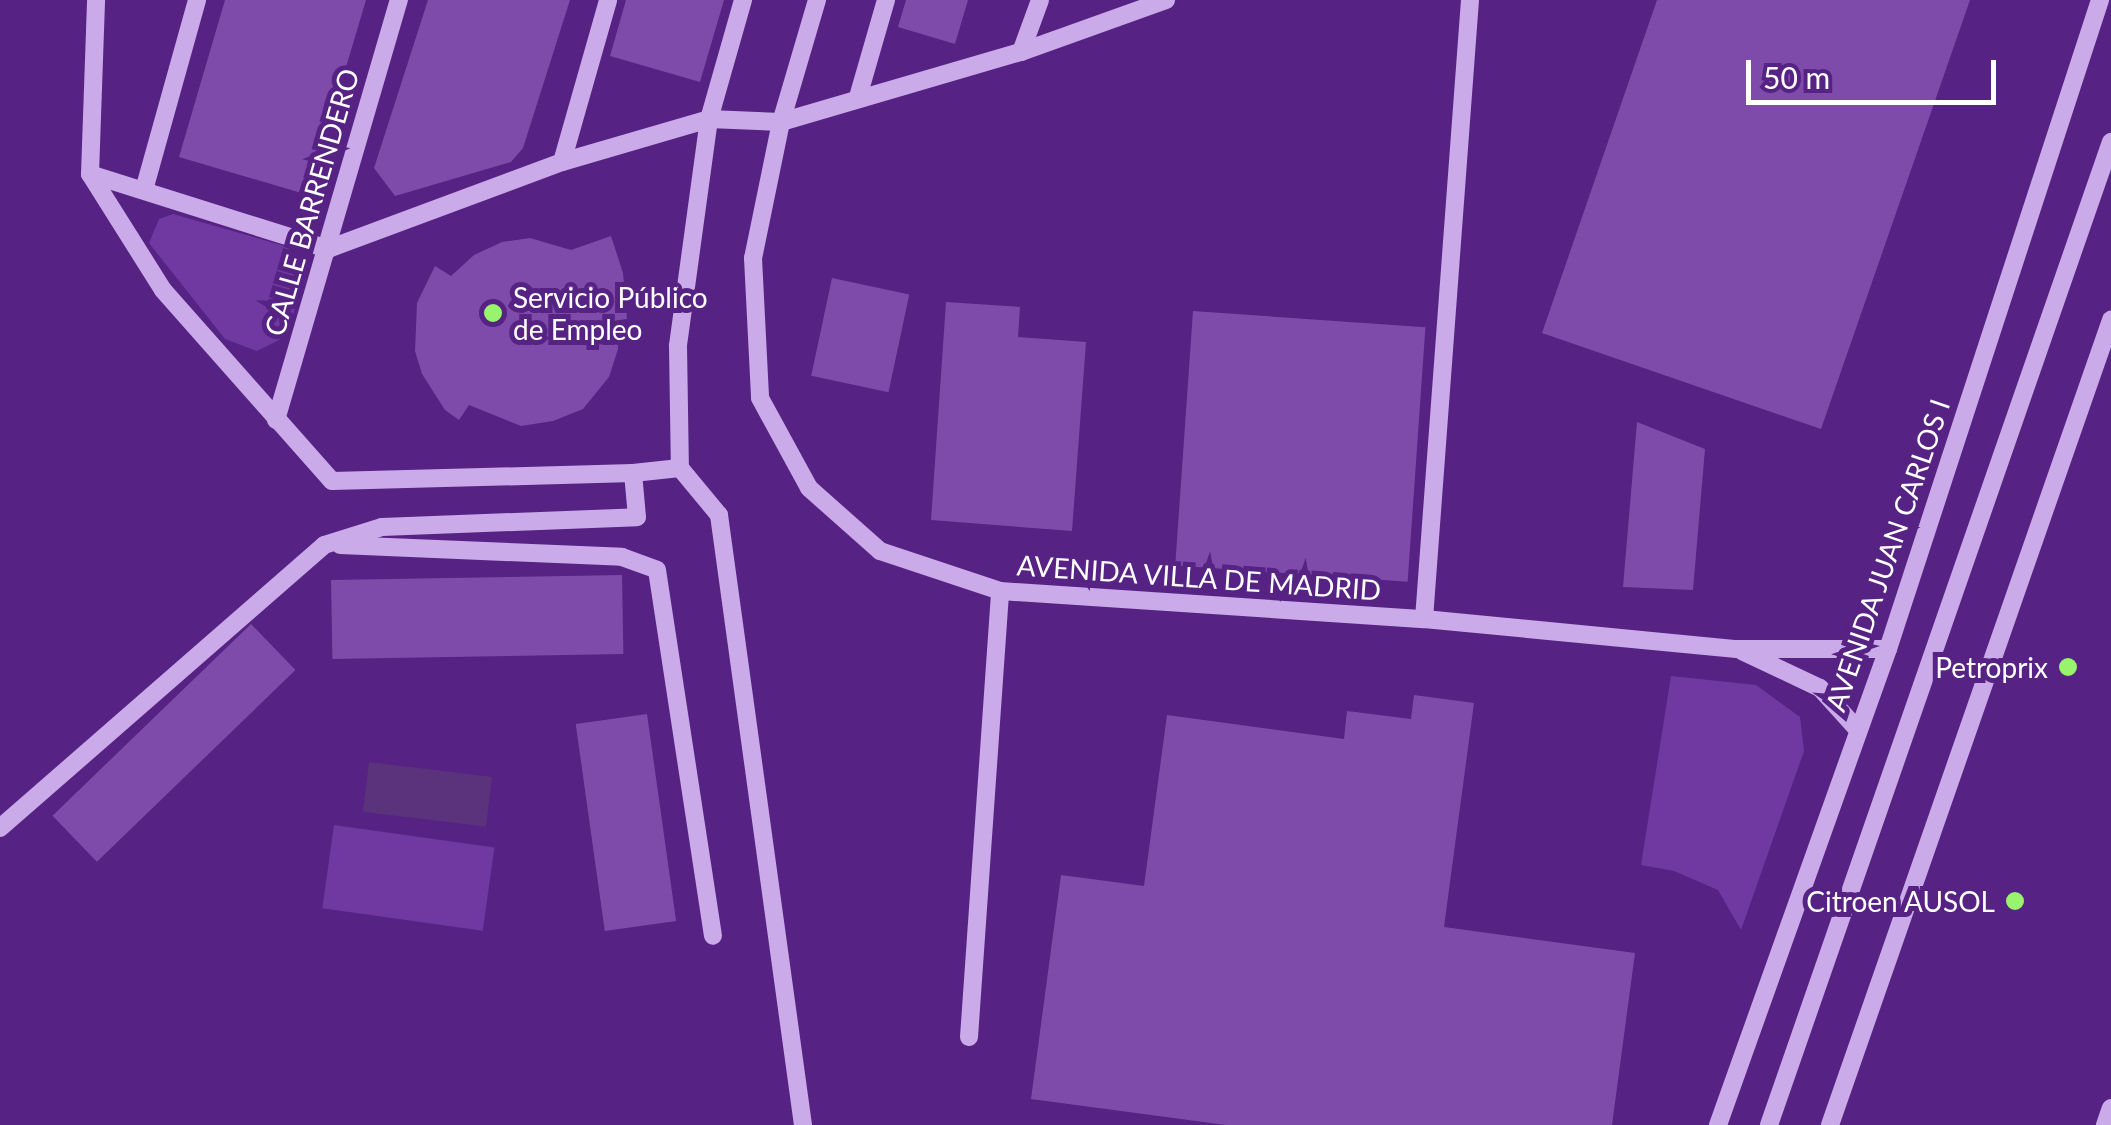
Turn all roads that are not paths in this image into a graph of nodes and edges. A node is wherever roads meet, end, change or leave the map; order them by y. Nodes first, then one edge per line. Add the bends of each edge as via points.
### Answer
1 (96, 0) edge
2 (196, 0) edge
3 (398, 0) edge
4 (608, 0) edge
5 (743, 0) edge
6 (817, 0) edge
7 (886, 0) edge
8 (1040, 0) edge
9 (1166, 0) edge
10 (1470, 0) edge
11 (2100, 0) edge
12 (1021, 52) junction
13 (858, 98) junction
14 (709, 119) junction
15 (781, 122) junction
16 (2111, 142) edge
17 (562, 162) junction
18 (90, 174) junction
19 (144, 190) junction
20 (328, 249) junction
21 (2111, 320) edge
22 (276, 420) junction
23 (680, 468) junction
24 (633, 473) junction
25 (324, 545) junction
26 (1000, 592) junction
27 (1424, 618) junction
28 (1737, 649) junction
29 (1888, 650) junction
30 (1857, 729) junction
31 (0, 828) edge
32 (714, 936) dead end
33 (968, 1038) dead end
34 (2111, 1108) edge
35 (803, 1125) edge
36 (1718, 1125) edge
37 (1769, 1125) edge
38 (1830, 1125) edge
39 (2105, 1125) edge

1 - 18 street
2 - 19 street
3 - 20 street, CALLE BARRENDERO
4 - 17 street
5 - 14 street
6 - 15 street, AVENIDA VILLA DE MADRID
7 - 13 street
8 - 12 street
9 - 12 street
10 - 27 street
11 - 29 street, AVENIDA JUAN CARLOS I
12 - 13 street
13 - 15 street
14 - 15 street
14 - 17 street
14 - 23 street via 678,346
15 - 26 street, AVENIDA VILLA DE MADRID via 753,258 760,398 809,488 880,550
16 - 37 street
17 - 20 street
18 - 19 street
18 - 22 street via 163,290
19 - 20 street
20 - 22 street, CALLE BARRENDERO
21 - 38 street
22 - 24 street via 332,481
23 - 24 street
23 - 35 street via 719,515
24 - 25 street via 637,517 382,527
25 - 31 street
25 - 32 street via 622,557 657,570
26 - 27 street, AVENIDA VILLA DE MADRID
26 - 33 street
27 - 28 street, AVENIDA VILLA DE MADRID
28 - 29 street
28 - 30 street via 1820,688
29 - 30 street, AVENIDA JUAN CARLOS I
30 - 36 street, AVENIDA JUAN CARLOS I
34 - 39 street

